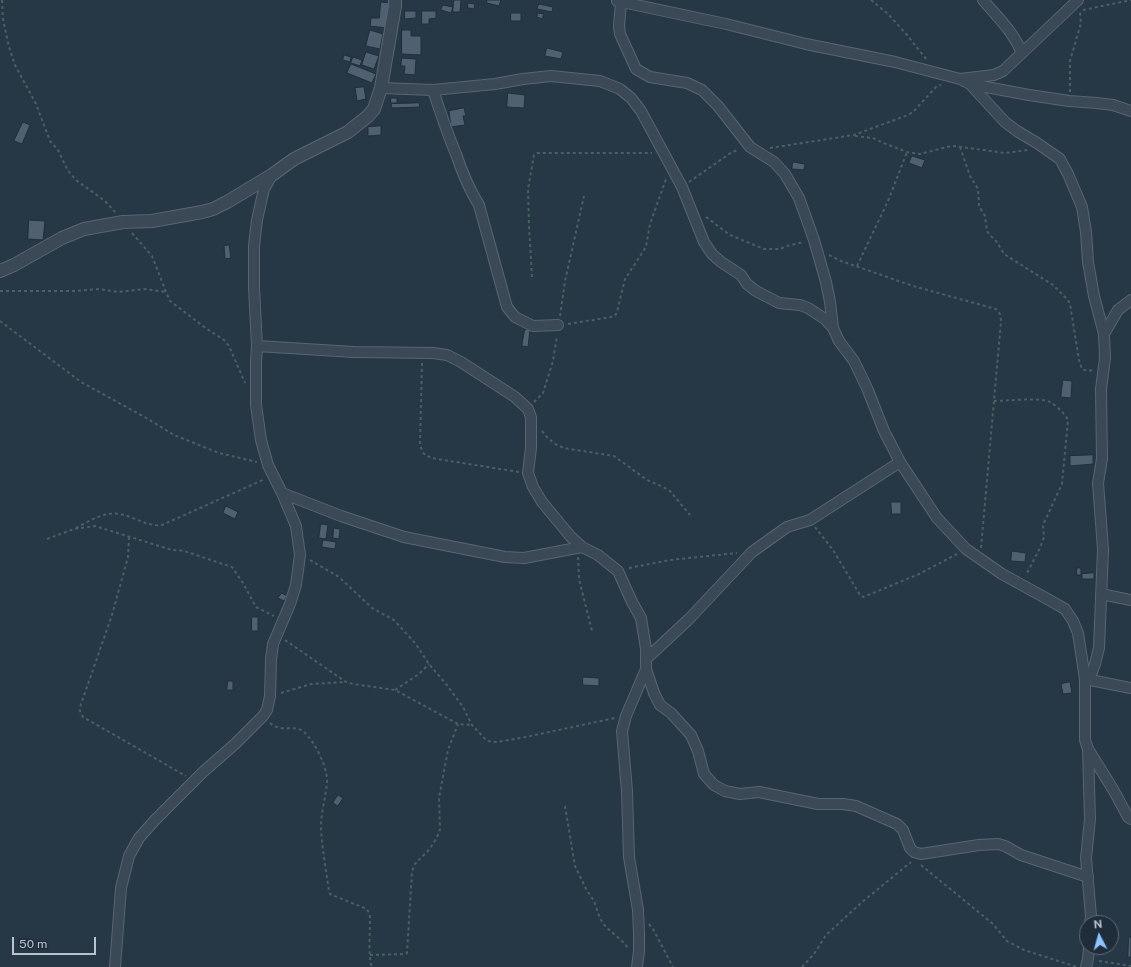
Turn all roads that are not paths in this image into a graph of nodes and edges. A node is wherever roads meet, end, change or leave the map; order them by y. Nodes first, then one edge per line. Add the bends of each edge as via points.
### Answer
1 (395, 0) edge
2 (983, 0) edge
3 (1078, 0) edge
4 (620, 1) edge
5 (1022, 53) junction
6 (953, 77) junction
7 (970, 84) junction
8 (381, 88) junction
9 (433, 90) junction
10 (1131, 111) edge
11 (272, 175) junction
12 (0, 272) edge
13 (1131, 300) edge
14 (558, 325) road end
15 (833, 328) junction
16 (1104, 334) junction
17 (257, 346) junction
18 (900, 462) junction
19 (282, 493) junction
20 (580, 548) junction
21 (1100, 594) junction
22 (1131, 600) edge
23 (646, 664) junction
24 (1087, 680) junction
25 (1131, 688) edge
26 (1088, 749) junction
27 (1131, 819) edge
28 (1088, 877) junction
29 (1091, 915) edge
30 (115, 967) edge
31 (637, 967) edge

1 - 8 street
2 - 5 street via 1008,28
3 - 5 street
4 - 6 street
4 - 15 street via 620,34 636,69 650,77 687,83 702,90 752,148 774,162 785,174 799,198 815,243 826,282
5 - 6 street via 1012,64 994,75
6 - 7 street
7 - 10 street via 1069,101 1097,102
7 - 16 street via 1005,122 1060,159 1082,207 1089,269
8 - 9 street
8 - 11 street via 374,109 348,132 294,159
9 - 14 street via 462,170 479,205 507,307 515,317 533,326
9 - 15 street via 551,76 600,81 620,89 642,111 682,187 704,242 712,254 741,275 756,292 779,303 808,308 825,319
11 - 12 street via 213,209 152,221 121,222 76,231
11 - 17 street via 264,189 254,246
13 - 16 street via 1118,310
15 - 18 street via 854,361
16 - 21 street via 1105,358 1101,389 1102,459 1098,483 1103,549
17 - 19 street via 256,406 261,440 268,465
17 - 20 street via 354,352 433,353 461,362 515,397 529,413 531,448 528,473 533,487 542,502
18 - 23 street via 810,520 787,527 752,552
18 - 24 street via 937,518 966,549 1002,574 1065,609 1078,633
19 - 20 street via 404,537 505,557 524,558
19 - 30 street via 296,526 300,555 296,585 272,644 267,710 138,838 129,856 121,888
20 - 23 street via 598,555 618,571 641,618
21 - 22 street
21 - 24 street via 1098,648 1095,664
23 - 28 street via 660,705 691,735 704,774 714,785 725,791 740,794 759,792 818,804 856,806 897,824 903,830 910,848 918,856 998,844 1021,855
23 - 31 street via 622,731 630,857 640,932
24 - 25 street
24 - 26 street via 1085,740
26 - 27 street
26 - 28 street
28 - 29 street

